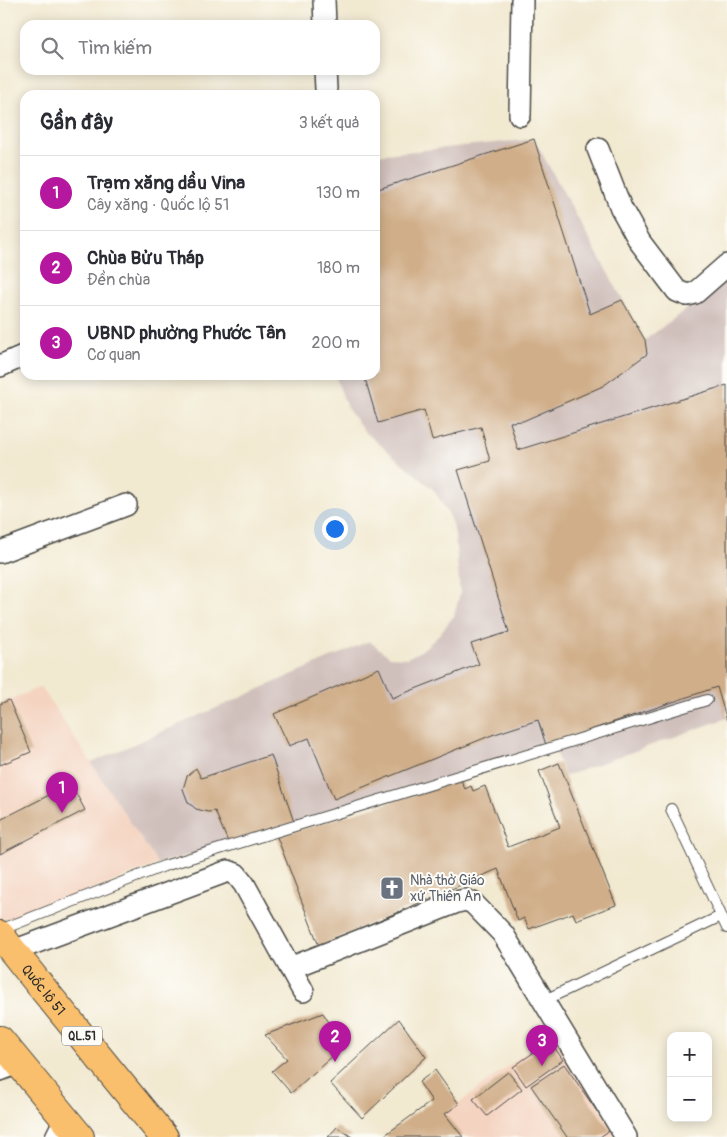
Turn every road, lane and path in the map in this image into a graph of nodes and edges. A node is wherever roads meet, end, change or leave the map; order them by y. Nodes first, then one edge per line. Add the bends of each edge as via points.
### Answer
1 (324, 0) edge
2 (522, 0) edge
3 (325, 20) edge
4 (520, 115) dead end
5 (598, 148) dead end
6 (727, 265) edge
7 (20, 357) edge
8 (0, 366) edge
9 (126, 505) dead end
10 (0, 552) edge
11 (708, 700) dead end
12 (671, 809) dead end
13 (721, 916) junction
14 (727, 928) edge
15 (4, 939) edge
16 (290, 968) junction
17 (304, 991) dead end
18 (543, 1001) junction
19 (0, 1040) edge
20 (9, 1066) edge
21 (67, 1131) edge
22 (164, 1137) edge
23 (626, 1137) edge

1 - 3 street
2 - 4 street
5 - 6 street via 621,208 640,242 677,291 687,295 695,293
7 - 8 street
9 - 10 street
11 - 15 lane via 164,866
12 - 13 lane
13 - 14 lane
13 - 18 lane
15 - 16 street via 228,871 236,874 244,884
15 - 22 highway, Quốc lộ 51 / QL.51
16 - 17 street
16 - 18 street via 464,900 473,903 503,934
18 - 23 street
19 - 20 highway
20 - 21 highway

